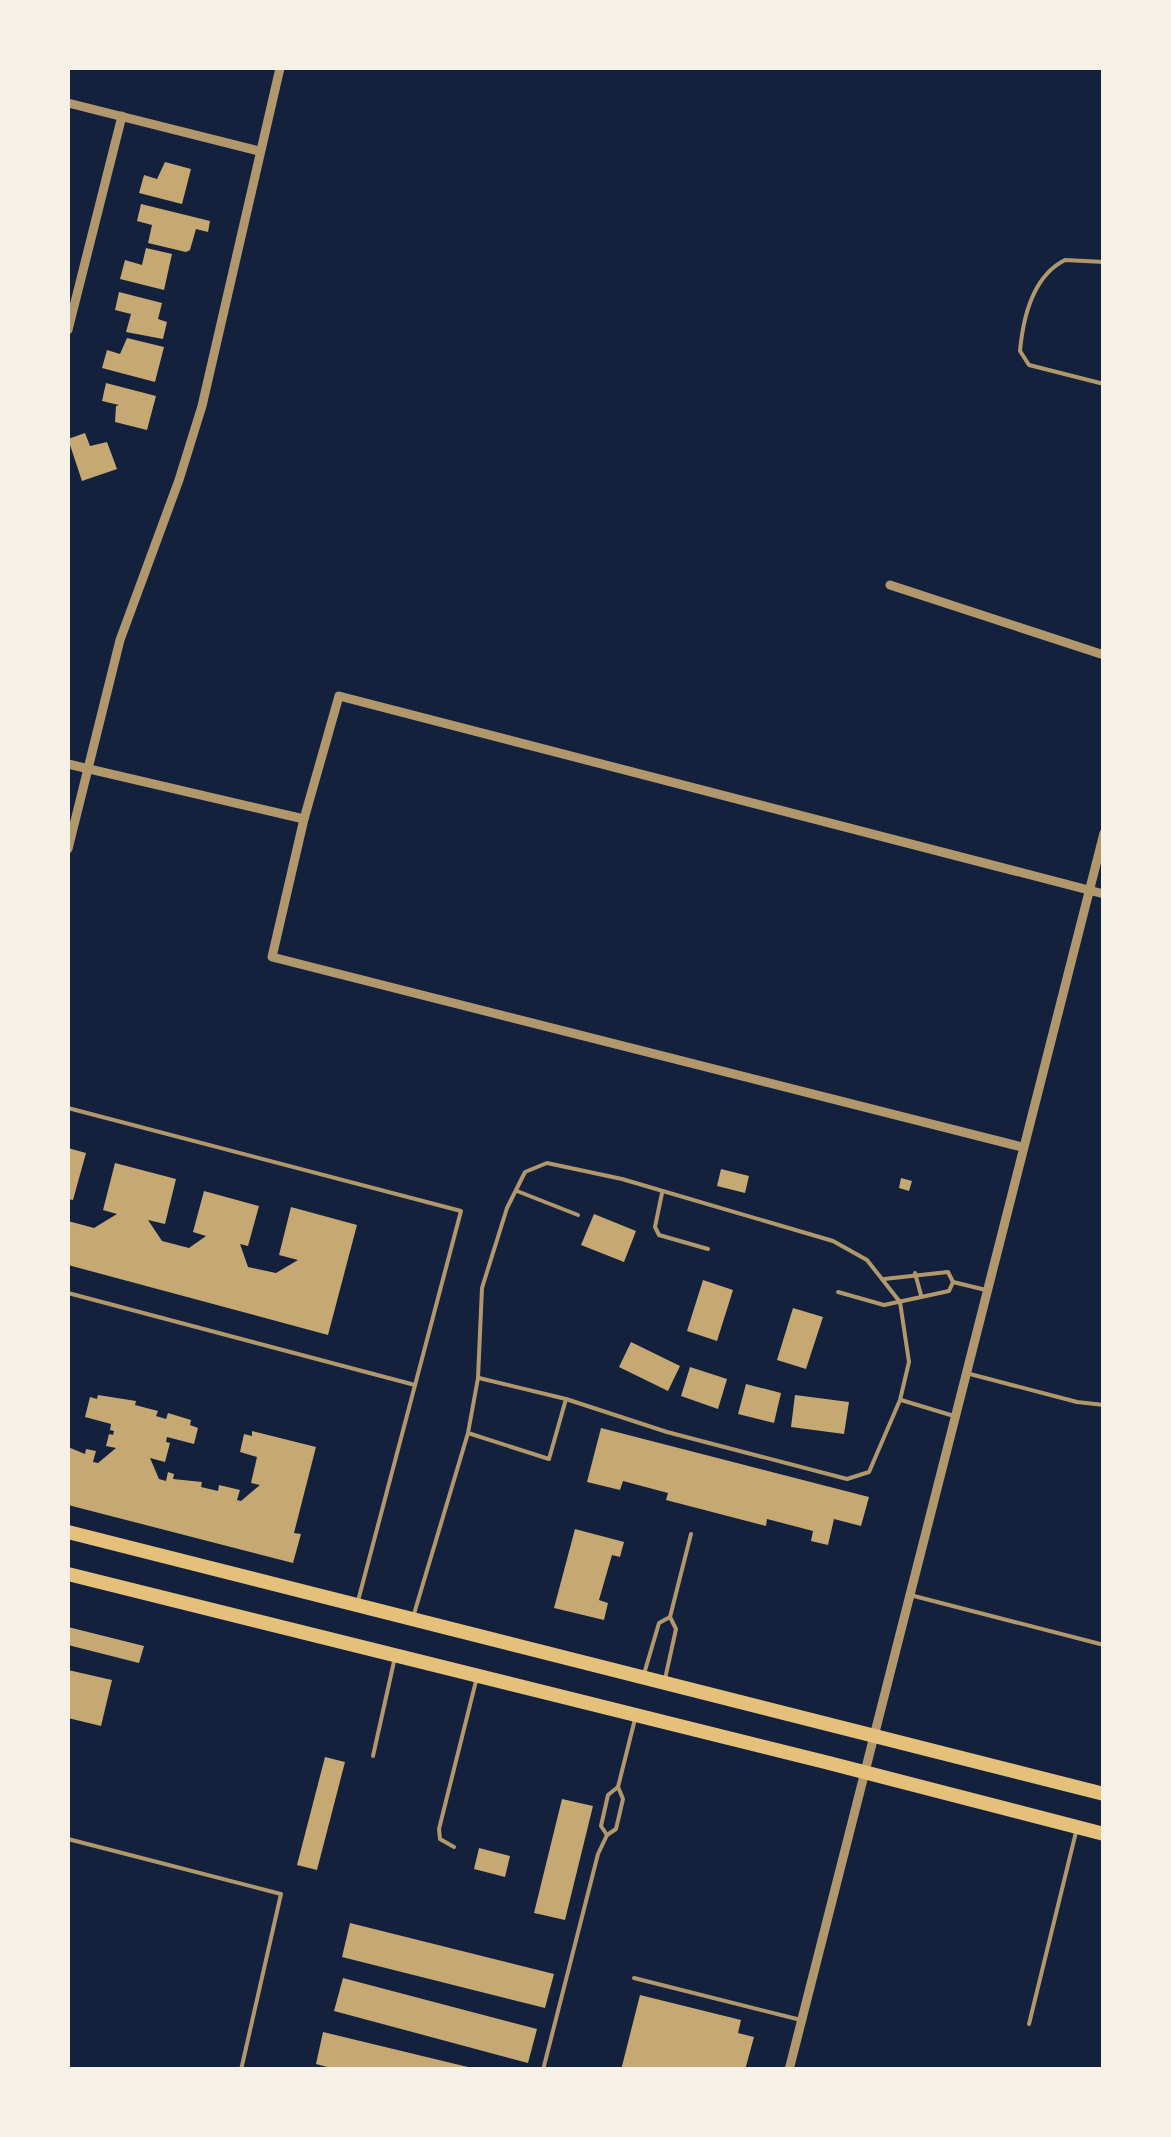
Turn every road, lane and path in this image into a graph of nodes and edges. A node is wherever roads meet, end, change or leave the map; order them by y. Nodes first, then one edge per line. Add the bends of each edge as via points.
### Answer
1 (280, 68) edge
2 (68, 103) edge
3 (122, 116) junction
4 (259, 150) junction
5 (1104, 262) edge
6 (68, 330) edge
7 (1104, 384) edge
8 (890, 585) dead end
9 (1104, 655) edge
10 (68, 764) edge
11 (88, 769) junction
12 (304, 820) junction
13 (1104, 833) edge
14 (68, 848) edge
15 (1088, 890) junction
16 (1104, 894) edge
17 (68, 1108) edge
18 (1022, 1148) junction
19 (516, 1190) junction
20 (662, 1191) junction
21 (578, 1215) dead end
22 (708, 1249) dead end
23 (915, 1274) junction
24 (882, 1279) junction
25 (952, 1282) junction
26 (986, 1290) junction
27 (68, 1292) edge
28 (838, 1292) dead end
29 (921, 1295) junction
30 (900, 1302) junction
31 (965, 1372) junction
32 (478, 1378) junction
33 (415, 1385) junction
34 (566, 1400) junction
35 (900, 1400) junction
36 (1104, 1405) edge
37 (954, 1416) junction
38 (468, 1433) junction
39 (68, 1532) edge
40 (691, 1534) dead end
41 (68, 1574) edge
42 (909, 1595) junction
43 (357, 1605) junction
44 (670, 1617) junction
45 (413, 1619) junction
46 (1104, 1645) edge
47 (394, 1657) junction
48 (476, 1677) junction
49 (644, 1677) junction
50 (664, 1682) junction
51 (636, 1715) junction
52 (873, 1735) junction
53 (373, 1756) dead end
54 (864, 1772) junction
55 (618, 1787) junction
56 (1104, 1794) edge
57 (1078, 1828) junction
58 (1104, 1834) edge
59 (607, 1835) junction
60 (68, 1839) edge
61 (454, 1847) dead end
62 (634, 1978) dead end
63 (802, 2020) junction
64 (1030, 2024) dead end
65 (241, 2070) edge
66 (543, 2070) edge
67 (789, 2070) edge

1 - 4 street
2 - 3 street
3 - 4 street
3 - 6 street
4 - 11 street via 202,406 120,640
5 - 7 lane via 1065,260 1040,282 1020,352 1029,366
8 - 9 street
10 - 11 street
11 - 12 street
11 - 14 street
12 - 15 street via 338,696
12 - 18 street via 272,957
13 - 15 street
15 - 16 street
15 - 18 street
17 - 33 lane via 461,1211
18 - 26 street
19 - 20 lane via 525,1172 547,1163
19 - 21 lane
19 - 32 lane via 482,1288
20 - 22 lane via 658,1236
20 - 24 lane via 833,1241 867,1260
23 - 24 lane
23 - 25 lane via 948,1272
23 - 29 lane
24 - 30 lane
25 - 26 lane
25 - 29 lane via 949,1290
26 - 31 street
27 - 33 lane
28 - 30 lane via 884,1305
29 - 30 lane
30 - 35 lane via 909,1362
31 - 36 lane
31 - 37 street
32 - 34 lane
32 - 38 lane
33 - 43 lane
34 - 35 lane via 847,1479 869,1472
34 - 38 lane via 550,1459
35 - 37 lane
37 - 42 street
38 - 45 lane
39 - 43 main road
40 - 44 lane
41 - 47 main road
42 - 46 lane
42 - 52 street
43 - 45 main road
44 - 49 lane via 660,1624
44 - 50 lane via 676,1629
45 - 49 main road
47 - 48 main road
47 - 53 lane
48 - 51 main road
48 - 61 lane via 439,1830 440,1839
49 - 50 main road
50 - 52 main road
51 - 54 main road
51 - 55 lane
52 - 54 street
52 - 56 main road
54 - 57 main road
54 - 63 street
55 - 59 lane via 623,1799 616,1829
55 - 59 lane via 608,1794 601,1826
57 - 58 main road
57 - 64 lane
59 - 66 lane
60 - 65 lane via 281,1894
62 - 63 lane
63 - 67 street

